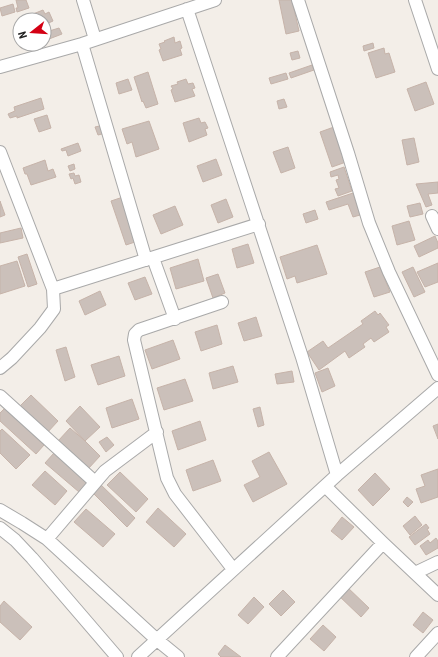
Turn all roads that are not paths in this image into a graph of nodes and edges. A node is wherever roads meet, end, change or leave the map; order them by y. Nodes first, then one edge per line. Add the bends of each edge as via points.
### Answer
1 (83, 0) edge
2 (298, 0) edge
3 (415, 0) edge
4 (208, 1) edge
5 (187, 9) junction
6 (95, 39) junction
7 (82, 44) junction
8 (0, 67) edge
9 (438, 69) edge
10 (0, 152) edge
11 (432, 216) dead end
12 (259, 224) junction
13 (438, 228) edge
14 (150, 259) junction
15 (53, 289) junction
16 (222, 302) dead end
17 (175, 319) junction
18 (0, 368) edge
19 (438, 375) edge
20 (438, 388) edge
21 (0, 396) edge
22 (157, 432) junction
23 (337, 475) junction
24 (95, 482) junction
25 (325, 486) junction
26 (2, 509) edge
27 (0, 528) edge
28 (46, 539) junction
29 (383, 543) junction
30 (438, 562) edge
31 (233, 569) junction
32 (415, 573) junction
33 (438, 595) edge
34 (438, 633) edge
35 (156, 639) junction
36 (117, 657) edge
37 (138, 657) edge
38 (178, 657) edge
39 (277, 657) edge
40 (416, 657) edge

1 - 6 street
2 - 19 street via 369,223 389,272
3 - 9 street
4 - 5 street
5 - 6 street
5 - 12 street
6 - 7 street
7 - 8 street
7 - 14 street
10 - 15 street
11 - 13 street
12 - 14 street
12 - 23 street
14 - 15 street
14 - 17 street
15 - 18 street via 54,309 40,328
16 - 17 street
17 - 22 street via 139,330 134,340
20 - 23 street
21 - 24 street
22 - 24 street via 105,471
22 - 31 street via 167,478 175,494
23 - 25 street
24 - 28 street
25 - 29 street
25 - 31 street
26 - 28 street
27 - 36 street via 32,558
28 - 35 street
29 - 32 street
29 - 39 street
30 - 32 street
31 - 35 street
32 - 33 street
34 - 40 street
35 - 37 street
35 - 38 street

